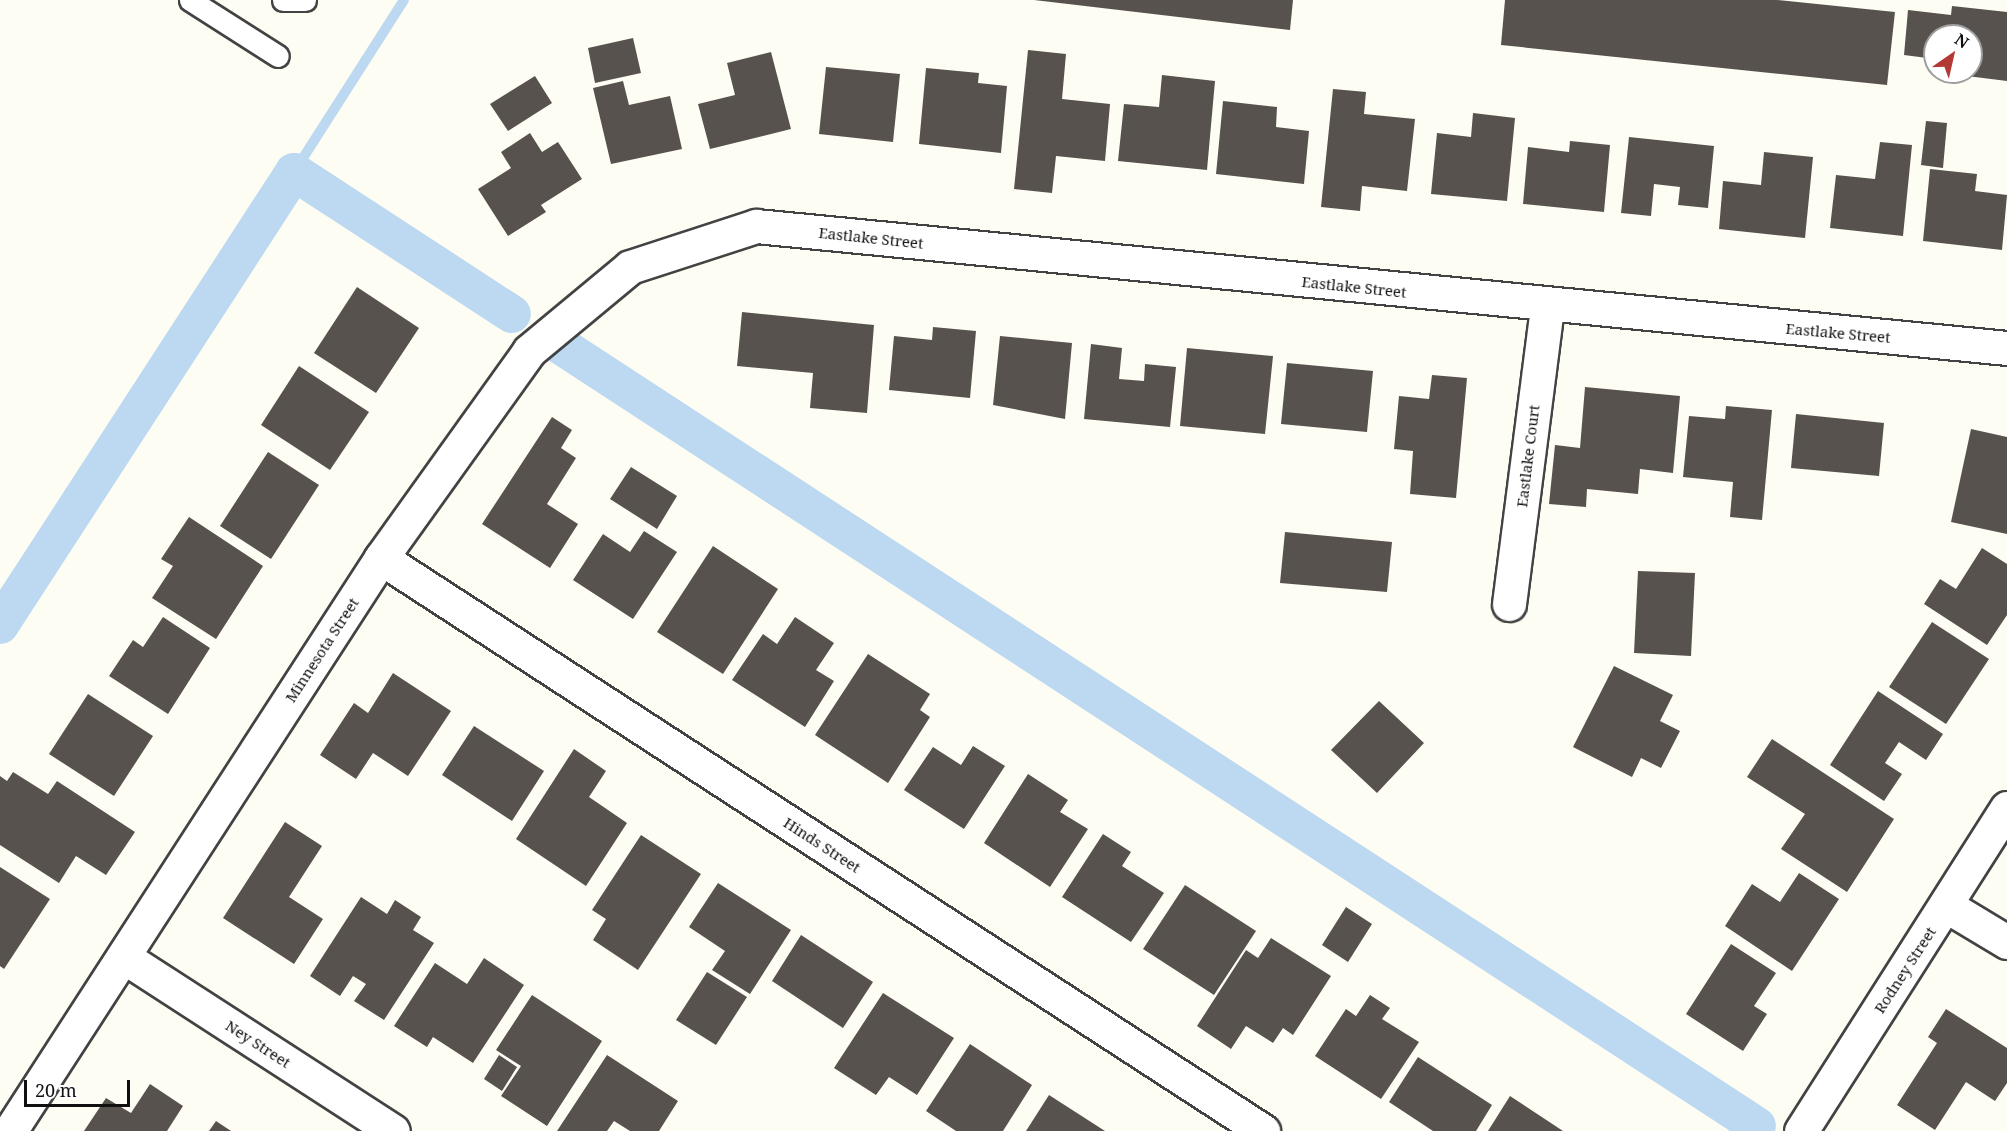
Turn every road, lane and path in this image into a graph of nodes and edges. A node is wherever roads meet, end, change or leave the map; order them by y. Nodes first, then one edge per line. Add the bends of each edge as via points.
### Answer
1 (190, 0) edge
2 (284, 0) edge
3 (305, 0) edge
4 (278, 56) dead end
5 (705, 243) joint
6 (1547, 307) junction
7 (2007, 348) edge
8 (381, 558) junction
9 (1509, 604) dead end
10 (2007, 808) edge
11 (1947, 906) junction
12 (2007, 942) edge
13 (124, 957) junction
14 (10, 1131) edge
15 (393, 1131) edge
16 (1263, 1131) edge
17 (1801, 1131) edge

1 - 4 lane
2 - 3 lane
5 - 6 street, Eastlake Street via 756,226
5 - 8 street, Minnesota Street via 630,267 538,339
6 - 7 street, Eastlake Street
6 - 9 street, Eastlake Court
8 - 13 street, Minnesota Street
8 - 16 street, Hinds Street
10 - 11 street, Rodney Street
11 - 12 street
11 - 17 street, Rodney Street
13 - 14 street, Minnesota Street
13 - 15 street, Ney Street

